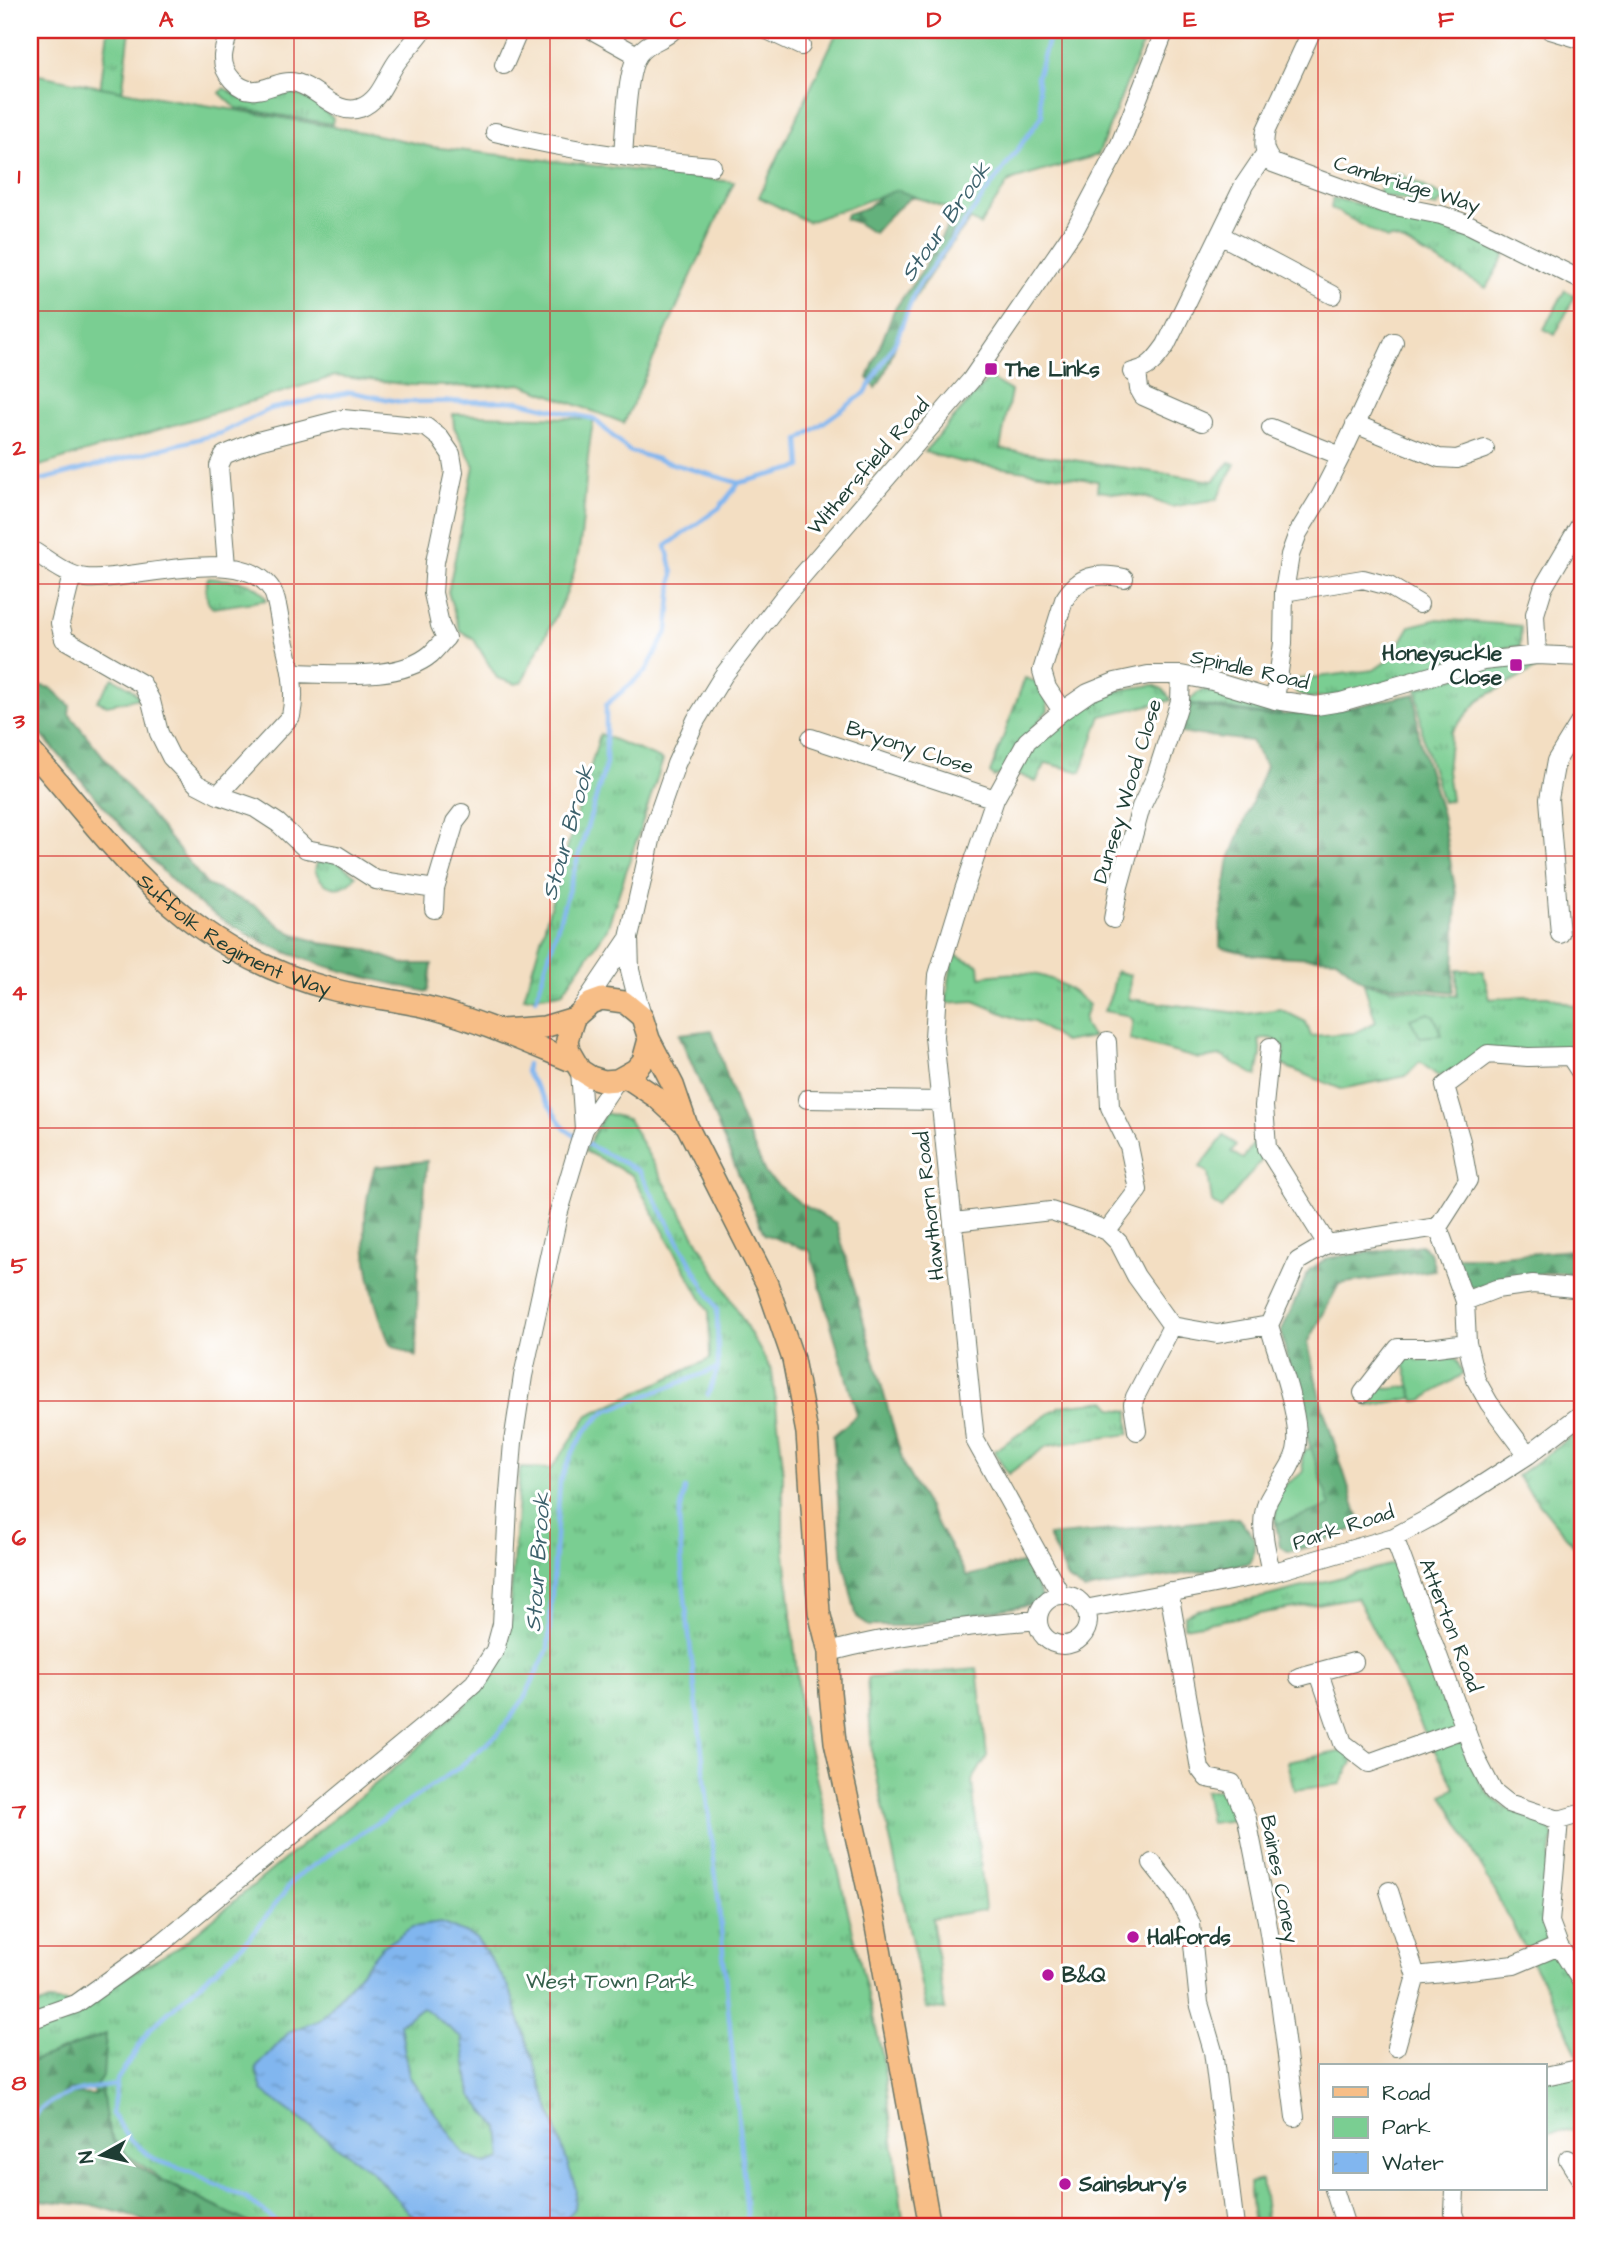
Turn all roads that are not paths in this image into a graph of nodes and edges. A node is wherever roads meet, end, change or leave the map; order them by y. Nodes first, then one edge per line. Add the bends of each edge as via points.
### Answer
1 (229, 30) edge
2 (423, 30) edge
3 (519, 30) edge
4 (592, 30) edge
5 (673, 30) edge
6 (766, 30) edge
7 (1165, 30) edge
8 (1312, 30) edge
9 (1550, 30) edge
10 (1583, 40) edge
11 (801, 46) dead end
12 (637, 55) junction
13 (504, 65) dead end
14 (495, 132) dead end
15 (1265, 154) junction
16 (623, 156) junction
17 (712, 166) dead end
18 (1220, 235) junction
19 (1583, 281) edge
20 (1333, 295) dead end
21 (1394, 342) dead end
22 (1202, 422) dead end
23 (1355, 424) junction
24 (1271, 428) dead end
25 (1485, 448) dead end
26 (1341, 456) junction
27 (1583, 520) edge
28 (30, 549) edge
29 (227, 566) junction
30 (72, 575) junction
31 (1124, 578) dead end
32 (1284, 592) junction
33 (1420, 604) dead end
34 (1537, 655) junction
35 (1583, 657) edge
36 (292, 673) junction
37 (1181, 675) junction
38 (1275, 701) junction
39 (1062, 711) junction
40 (1583, 717) edge
41 (811, 738) dead end
42 (30, 750) edge
43 (218, 795) junction
44 (995, 799) junction
45 (462, 813) dead end
46 (435, 889) junction
47 (434, 909) dead end
48 (1113, 919) dead end
49 (1560, 934) dead end
50 (629, 938) junction
51 (577, 1013) junction
52 (642, 1017) junction
53 (495, 1030) junction
54 (649, 1039) junction
55 (1107, 1042) dead end
56 (1270, 1047) dead end
57 (577, 1066) junction
58 (1583, 1076) edge
59 (621, 1078) junction
60 (807, 1099) dead end
61 (941, 1101) junction
62 (687, 1126) junction
63 (584, 1131) junction
64 (954, 1222) junction
65 (1438, 1227) junction
66 (1107, 1231) junction
67 (1327, 1244) junction
68 (1583, 1289) edge
69 (1465, 1301) junction
70 (1269, 1325) junction
71 (1172, 1326) junction
72 (1467, 1343) junction
73 (1363, 1393) dead end
74 (1583, 1413) edge
75 (1137, 1431) dead end
76 (1528, 1455) junction
77 (1394, 1536) junction
78 (1271, 1573) junction
79 (1170, 1592) junction
80 (1061, 1595) junction
81 (1085, 1609) junction
82 (1038, 1620) junction
83 (829, 1652) junction
84 (1354, 1662) dead end
85 (1319, 1673) junction
86 (1299, 1677) dead end
87 (1466, 1728) junction
88 (1583, 1812) edge
89 (1559, 1820) junction
90 (1153, 1863) dead end
91 (1389, 1891) dead end
92 (1559, 1946) junction
93 (1416, 1976) junction
94 (1583, 1984) edge
95 (30, 2020) edge
96 (1396, 2047) dead end
97 (1583, 2068) edge
98 (1546, 2076) edge
99 (1295, 2117) dead end
100 (1569, 2159) dead end
101 (1583, 2183) edge
102 (1334, 2190) edge
103 (1455, 2190) edge
104 (930, 2227) edge
105 (1235, 2227) edge
106 (1346, 2227) edge
107 (1459, 2227) edge

1 - 2 street via 223,58 229,77 239,87 256,90 296,83 347,110 371,102
3 - 13 street
4 - 12 street
5 - 12 street
6 - 11 street
7 - 50 street, Withersfield Road via 1120,144 1076,227 971,380 783,598 723,676 696,720 654,827
8 - 15 street via 1266,130
9 - 10 street
12 - 16 street via 631,72
14 - 16 street
15 - 18 street via 1244,184
15 - 19 street, Cambridge Way via 1291,171 1385,204 1470,225
16 - 17 street
18 - 20 street
18 - 22 street via 1166,345 1151,364 1134,372 1143,396
21 - 23 street
23 - 25 street via 1439,458 1457,459
23 - 26 street
24 - 26 street
26 - 32 street via 1297,534
27 - 34 street via 1543,588 1535,614
28 - 30 street
29 - 30 street via 105,578
29 - 36 street via 264,581 273,592
29 - 36 street via 219,466 224,455 258,441 343,419 426,427 452,454 454,472 433,593 446,638 430,655 387,673
30 - 43 street via 60,623 64,639 142,684 171,757 197,784
31 - 39 street via 1090,576 1064,600 1042,671
32 - 33 street via 1363,579 1389,586
32 - 38 street
34 - 35 street, Spindle Road
34 - 38 street, Spindle Road via 1449,670 1341,702 1316,706
36 - 43 street via 291,716
37 - 38 street, Spindle Road
37 - 39 street, Spindle Road via 1115,682
37 - 48 street, Dunsey Wood Close via 1180,702 1141,807
39 - 44 street, Spindle Road via 1027,741
40 - 49 street via 1556,761 1549,799
41 - 44 street, Bryony Close
42 - 53 main road, Suffolk Regiment Way via 141,876 184,915 230,947 290,976 331,989 434,1009
43 - 46 street via 255,808 306,849 337,855 376,880
44 - 61 street, Hawthorn Road via 938,975 934,1037
45 - 46 street via 455,822
46 - 47 street
50 - 51 street, Withersfield Road
50 - 52 street, Withersfield Road via 630,970
51 - 52 main road via 591,1003 613,999
51 - 53 main road via 544,1027
51 - 57 main road via 567,1040
52 - 54 main road
53 - 57 main road, Suffolk Regiment Way
54 - 59 main road via 643,1061
54 - 62 main road via 673,1085
55 - 66 street via 1110,1107 1129,1146 1138,1190
56 - 67 street via 1264,1106 1267,1148
57 - 59 main road via 604,1081
57 - 63 street
58 - 65 street via 1570,1056 1488,1054 1445,1086 1468,1180
59 - 62 main road via 656,1097
59 - 63 street
60 - 61 street
61 - 64 street, Hawthorn Road
62 - 83 main road via 766,1284 793,1359 812,1473 819,1612
63 - 95 street via 558,1215 523,1376 509,1493 502,1624 495,1650 474,1683 445,1709 163,1942 76,2004
64 - 66 street via 1051,1211
64 - 80 street, Hawthorn Road via 975,1440
65 - 67 street
65 - 69 street
66 - 71 street
67 - 70 street via 1298,1261
68 - 69 street via 1533,1284 1496,1289
69 - 72 street
70 - 71 street via 1217,1334
70 - 78 street via 1297,1427 1296,1452 1267,1504 1263,1528
71 - 75 street via 1135,1396
72 - 73 street via 1398,1348
72 - 76 street via 1476,1380
74 - 76 street, Park Road
76 - 77 street, Park Road
77 - 78 street, Park Road
77 - 87 street, Atterton Road
78 - 79 street, Park Road
79 - 81 street, Park Road
79 - 99 street, Baines Coney via 1200,1769 1207,1778 1232,1783 1247,1819 1280,2001
80 - 81 street via 1076,1599
80 - 82 street via 1044,1604
81 - 82 street via 1084,1634 1071,1644 1049,1642
82 - 83 street via 974,1625
83 - 104 main road via 835,1742 880,1948
84 - 85 street
85 - 86 street
85 - 87 street via 1343,1743 1369,1763
87 - 89 street, Atterton Road via 1493,1791 1508,1803
88 - 89 street
89 - 92 street via 1550,1923
90 - 105 street via 1191,1924 1199,2003 1213,2051
91 - 93 street
92 - 93 street via 1514,1965
92 - 94 street
93 - 96 street
97 - 98 street
100 - 101 street
102 - 106 street
103 - 107 street

